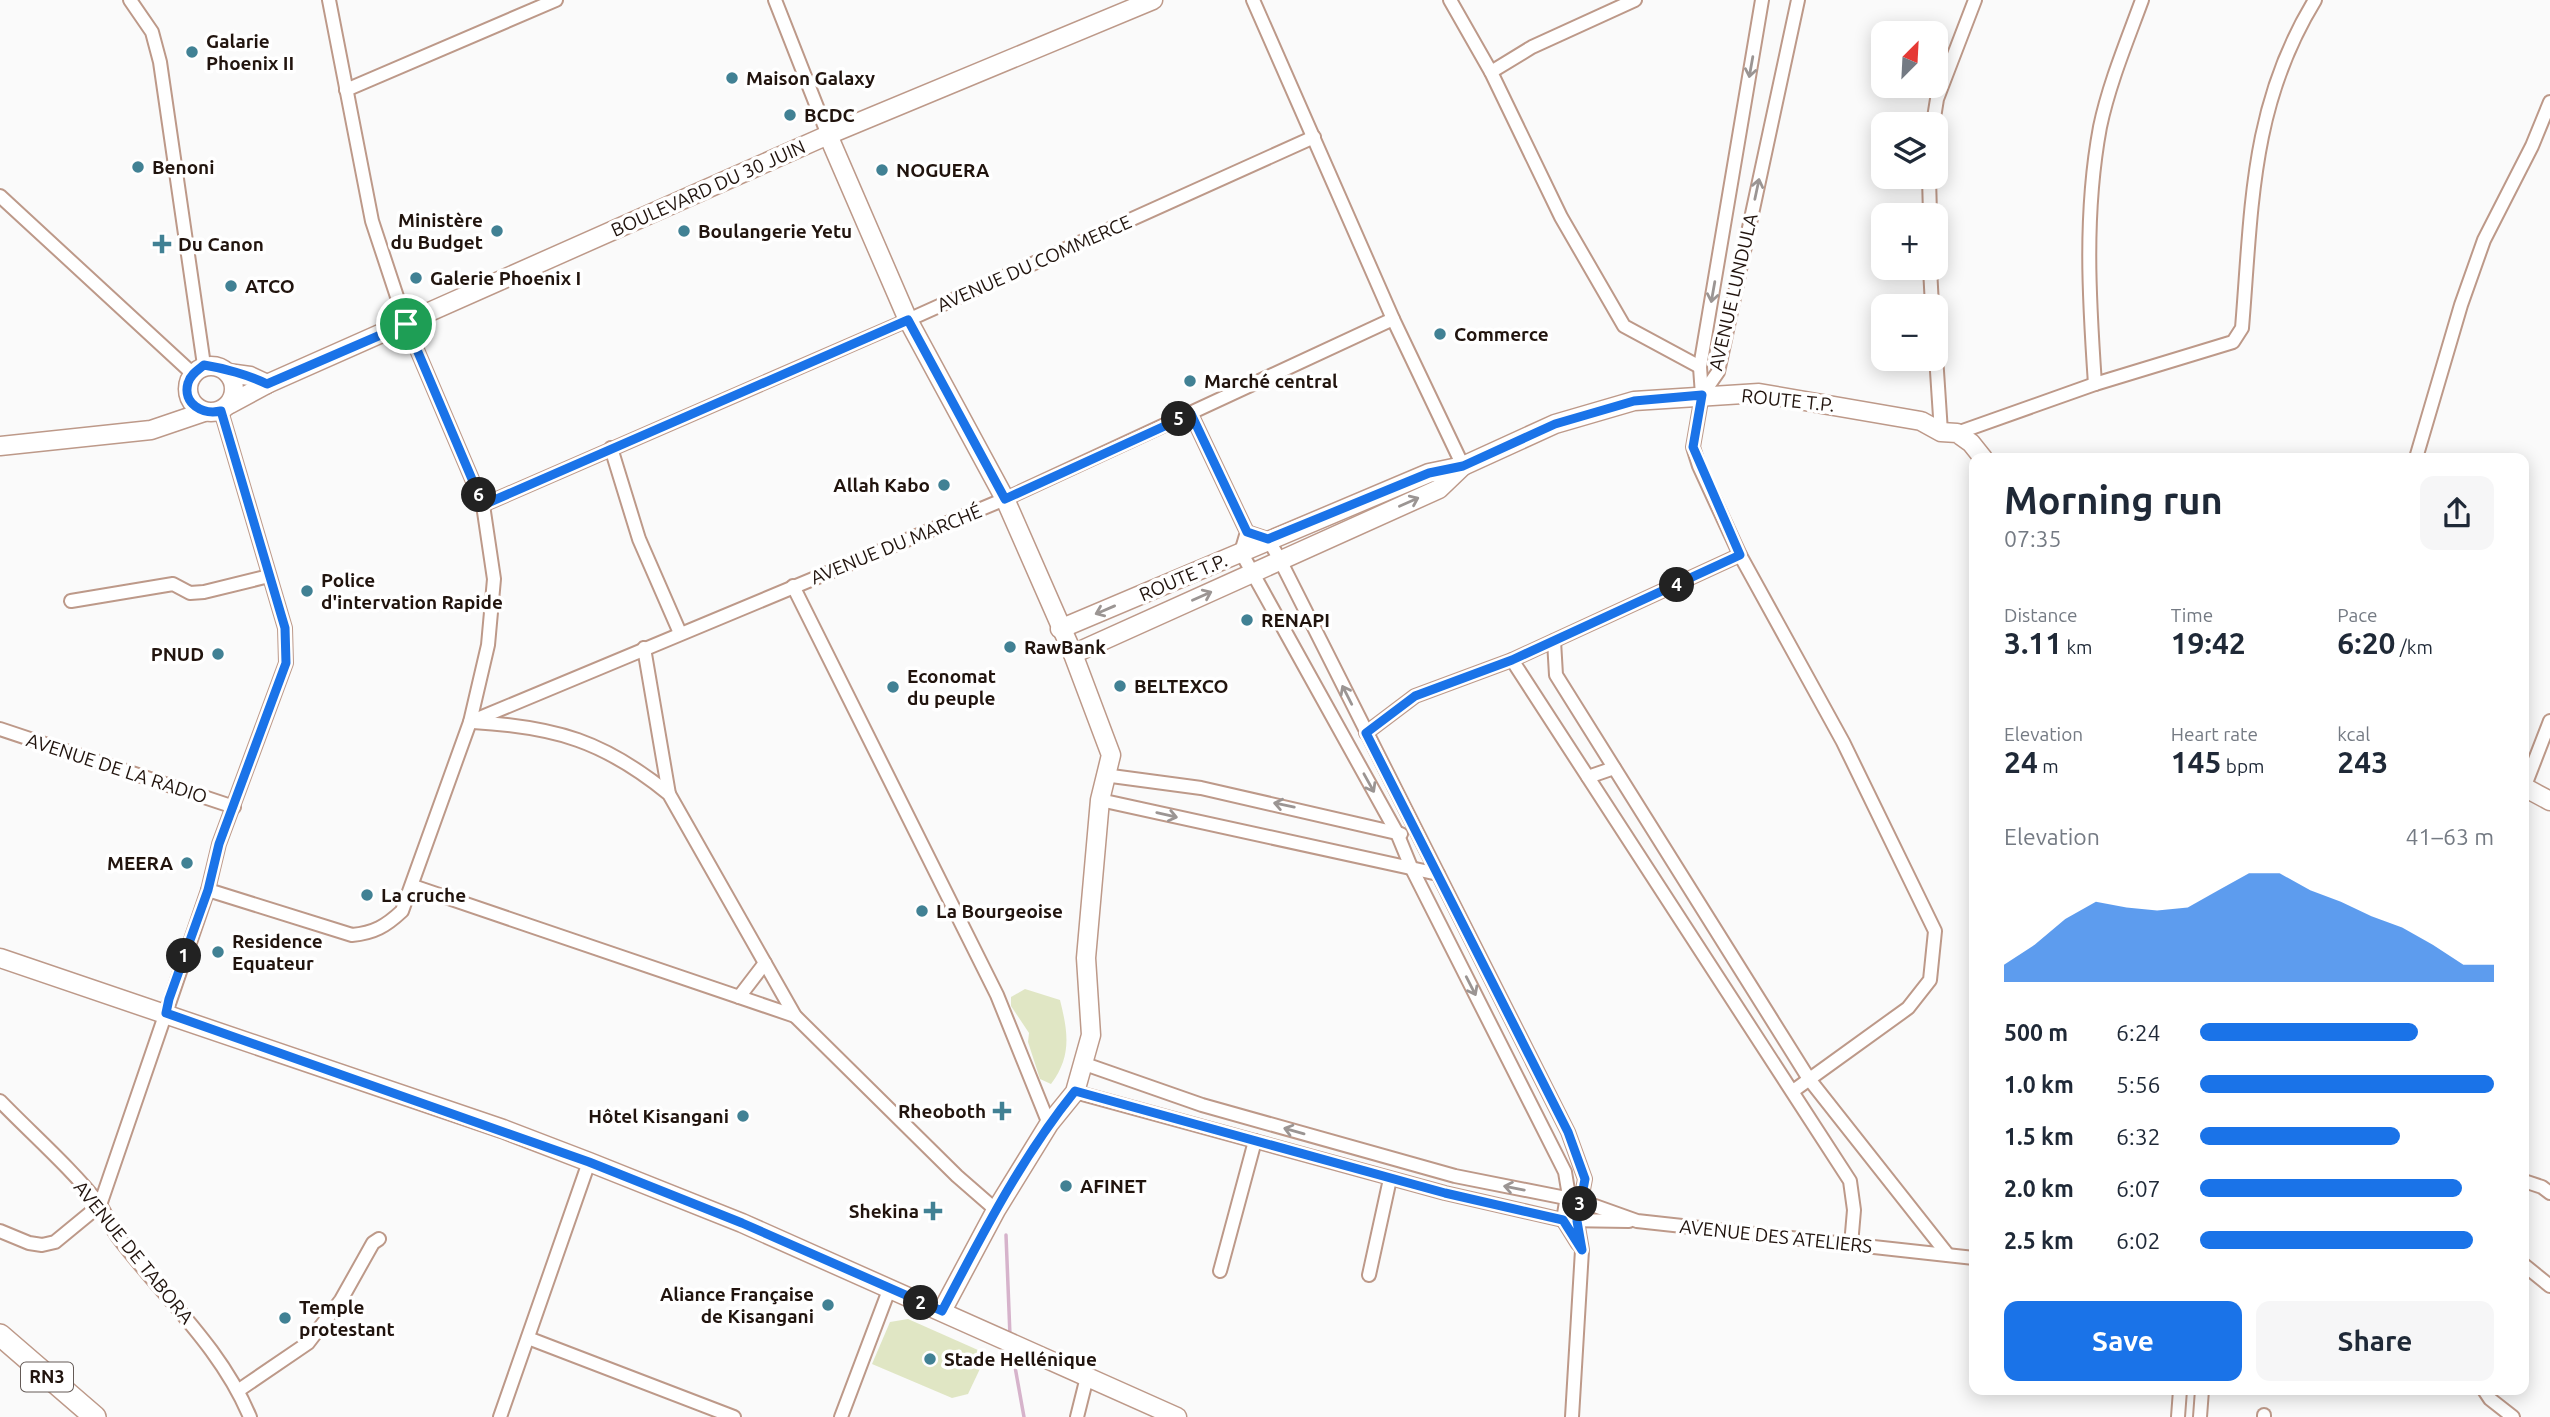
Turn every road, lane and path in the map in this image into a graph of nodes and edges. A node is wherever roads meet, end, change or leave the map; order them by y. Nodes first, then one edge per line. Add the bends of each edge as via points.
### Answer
1 (329, 0) edge
2 (556, 0) edge
3 (775, 0) edge
4 (1153, 0) edge
5 (1253, 0) edge
6 (1450, 0) edge
7 (1635, 0) edge
8 (1762, 0) edge
9 (1798, 0) edge
10 (1975, 0) edge
11 (2143, 0) edge
12 (2315, 0) edge
13 (136, 2) edge
14 (1491, 72) junction
15 (346, 90) junction
16 (2550, 102) edge
17 (1935, 112) edge
18 (828, 135) junction
19 (1314, 137) junction
20 (0, 197) edge
21 (1393, 319) junction
22 (908, 320) junction
23 (406, 324) junction
24 (1700, 367) junction
25 (198, 370) junction
26 (1939, 371) edge
27 (228, 373) junction
28 (267, 384) junction
29 (2095, 384) junction
30 (187, 392) junction
31 (1702, 395) junction
32 (218, 409) junction
33 (1191, 414) junction
34 (151, 429) junction
35 (1949, 433) junction
36 (0, 446) edge
37 (611, 448) junction
38 (1979, 453) edge
39 (2417, 453) edge
40 (1463, 466) junction
41 (1005, 499) junction
42 (483, 505) junction
43 (1247, 532) junction
44 (1268, 539) junction
45 (1241, 552) junction
46 (1740, 555) junction
47 (1280, 560) junction
48 (1252, 573) junction
49 (270, 576) junction
50 (793, 586) junction
51 (71, 601) dead end
52 (1060, 629) junction
53 (680, 633) junction
54 (1554, 641) junction
55 (644, 648) junction
56 (1073, 654) junction
57 (1512, 660) junction
58 (470, 722) junction
59 (2550, 722) edge
60 (0, 729) edge
61 (1366, 733) junction
62 (1614, 768) junction
63 (2529, 774) edge
64 (1104, 775) junction
65 (1588, 777) junction
66 (2529, 790) edge
67 (669, 794) junction
68 (1100, 800) junction
69 (2550, 801) edge
70 (234, 807) junction
71 (1397, 833) junction
72 (1421, 840) junction
73 (1411, 867) junction
74 (1438, 874) junction
75 (413, 886) junction
76 (208, 890) junction
77 (0, 958) edge
78 (765, 963) junction
79 (739, 997) junction
80 (166, 1013) junction
81 (795, 1016) junction
82 (1082, 1063) junction
83 (1809, 1079) junction
84 (1075, 1091) junction
85 (1793, 1091) junction
86 (0, 1101) edge
87 (1049, 1124) junction
88 (1255, 1142) junction
89 (589, 1162) junction
90 (1390, 1179) junction
91 (2529, 1182) edge
92 (2550, 1193) edge
93 (1566, 1198) junction
94 (1581, 1200) junction
95 (100, 1205) junction
96 (996, 1210) junction
97 (1570, 1220) junction
98 (1637, 1221) junction
99 (0, 1231) edge
100 (379, 1239) dead end
101 (1851, 1245) junction
102 (1948, 1255) junction
103 (1969, 1257) edge
104 (2529, 1269) edge
105 (1220, 1271) dead end
106 (1369, 1275) dead end
107 (2550, 1286) edge
108 (889, 1290) junction
109 (942, 1311) junction
110 (0, 1335) edge
111 (528, 1338) junction
112 (1087, 1377) junction
113 (239, 1390) junction
114 (2180, 1395) edge
115 (2202, 1395) edge
116 (2487, 1395) edge
117 (95, 1417) edge
118 (250, 1417) edge
119 (500, 1417) edge
120 (734, 1417) edge
121 (841, 1417) edge
122 (1077, 1417) edge
123 (1177, 1417) edge
124 (1572, 1417) edge
125 (2178, 1417) edge
126 (2200, 1417) edge
127 (2514, 1417) edge

1 - 15 street
2 - 15 street
3 - 18 street
4 - 18 street, BOULEVARD DU 30 JUIN
5 - 19 street
6 - 14 street
7 - 14 street via 1532,47
8 -> 24 street, AVENUE LUNDULA
31 -> 9 street, AVENUE LUNDULA via 1718,372
10 - 17 street
11 - 29 street via 2101,125 2090,190 2089,293
12 - 29 street via 2289,45 2268,103 2250,195 2238,337
13 - 25 street via 152,32 160,62
14 - 24 street via 1561,217 1624,326
15 - 23 street via 372,221
16 - 39 street via 2484,240
18 - 22 street
18 - 23 street, BOULEVARD DU 30 JUIN
19 - 21 street
19 - 22 street, AVENUE DU COMMERCE
20 - 25 street
21 - 33 street, AVENUE DU MARCHÉ
21 - 40 street
22 - 37 street, AVENUE DU COMMERCE
22 - 41 street
23 - 28 street, BOULEVARD DU 30 JUIN
23 - 42 street
24 - 31 street, AVENUE LUNDULA
25 - 27 street via 221,368
25 - 30 street
26 - 35 street
27 - 28 street
27 - 32 street via 234,388
28 - 32 street, BOULEVARD DU 30 JUIN
29 - 35 street
30 - 32 street via 192,404
30 - 34 street
31 - 35 street, ROUTE T.P. via 1759,393 1827,403 1922,421
31 - 40 street, ROUTE T.P. via 1634,401 1555,424
31 - 46 street via 1693,447
32 - 34 street, BOULEVARD DU 30 JUIN
32 - 49 street
33 - 41 street, AVENUE DU MARCHÉ
33 - 43 street
34 - 36 street
35 - 38 street, ROUTE T.P. via 1971,443
37 - 42 street, AVENUE DU COMMERCE
37 - 53 street via 639,539
40 - 44 street, ROUTE T.P. via 1429,473
47 -> 40 street, ROUTE T.P. via 1439,489
41 - 50 street, AVENUE DU MARCHÉ
41 - 52 street
42 - 58 street via 494,579 493,608
43 - 44 street
43 - 45 street
44 - 45 street, ROUTE T.P.
44 - 47 street
45 - 48 street
45 -> 52 street, ROUTE T.P.
46 - 54 street
46 - 83 street via 1843,742 1936,931 1930,980 1908,1008
47 - 48 street, ROUTE T.P.
61 -> 47 street
56 -> 48 street, ROUTE T.P.
48 -> 71 street
49 - 51 street via 204,592 190,593 173,584
49 - 70 street via 285,628 286,663
50 - 53 street, AVENUE DU MARCHÉ
50 - 87 street via 997,995
52 - 56 street
53 - 55 street, AVENUE DU MARCHÉ
54 - 57 street
54 - 62 street via 1556,675
55 - 58 street, AVENUE DU MARCHÉ
55 - 67 street
56 - 64 street via 1111,755
57 - 61 street via 1415,696
57 - 65 street
58 - 67 street via 527,726 568,736 608,751
58 - 75 street
59 - 63 street
60 - 70 street, AVENUE DE LA RADIO
61 - 72 street
62 - 65 street
62 - 83 street
64 - 68 street
71 -> 64 street via 1201,788
65 - 85 street
66 - 69 street
67 - 78 street
68 -> 73 street
68 - 82 street via 1086,958 1091,1035
70 - 76 street
71 - 72 street
71 - 73 street
72 - 74 street
73 - 74 street
73 -> 93 street via 1565,1172
74 - 94 street via 1568,1132 1585,1179
75 - 76 street via 402,911 385,927 352,934
75 - 79 street
76 - 80 street
77 - 80 street
78 - 79 street
78 - 81 street
79 - 81 street
80 - 89 street
80 - 95 street
81 - 96 street
82 - 84 street
93 -> 82 street, AVENUE DES ATELIERS via 1441,1172 1202,1105
83 - 85 street
83 - 102 street
84 - 87 street
84 - 88 street
85 - 101 street via 1850,1181 1854,1210
86 - 95 street, AVENUE DE TABORA
87 - 96 street
88 - 90 street
88 - 105 street
89 - 108 street via 742,1223
89 - 111 street
90 - 97 street
90 - 106 street
91 - 92 street
93 - 94 street, AVENUE DES ATELIERS
93 - 97 street
94 - 97 street
94 - 98 street, AVENUE DES ATELIERS
95 - 99 street via 55,1242 29,1243
95 - 113 street, AVENUE DE TABORA via 117,1236 181,1309
96 - 109 street
97 - 98 street
97 - 124 street via 1582,1250
98 - 101 street, AVENUE DES ATELIERS
100 - 113 street via 308,1343
101 - 102 street, AVENUE DES ATELIERS
102 - 103 street, AVENUE DES ATELIERS
104 - 107 street
108 - 109 street
108 - 121 street
109 - 112 street
110 - 117 highway, RN3
111 - 119 street
111 - 120 street
112 - 122 street
112 - 123 street
113 - 118 street, AVENUE DE TABORA
114 - 125 street
115 - 126 street
116 - 127 street

